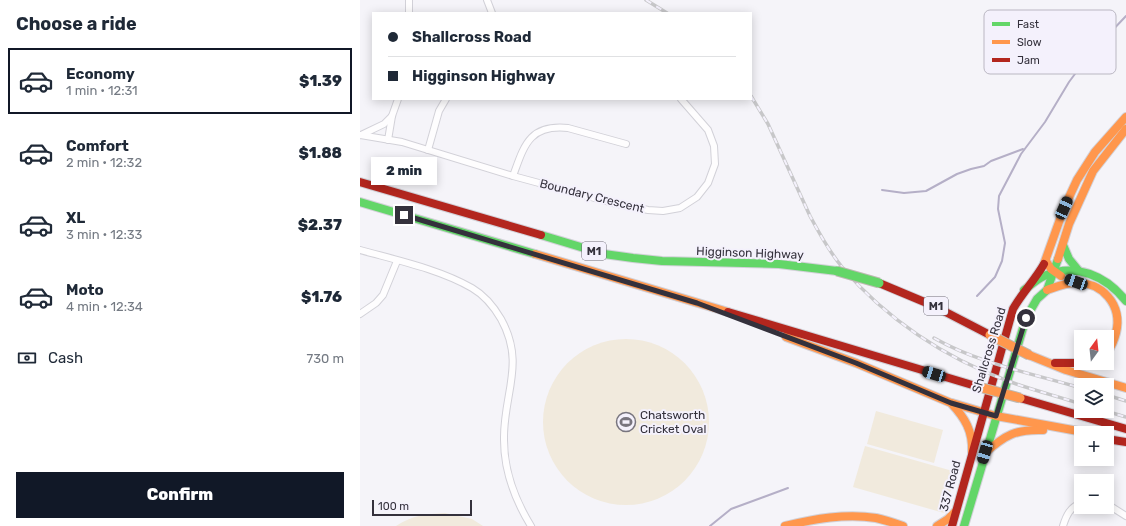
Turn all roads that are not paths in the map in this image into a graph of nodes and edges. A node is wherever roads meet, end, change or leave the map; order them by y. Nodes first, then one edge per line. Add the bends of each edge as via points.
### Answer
1 (409, 0) edge
2 (487, 0) edge
3 (409, 12) edge
4 (492, 12) edge
5 (398, 100) edge
6 (445, 100) edge
7 (682, 100) edge
8 (392, 116) junction
9 (1126, 117) edge
10 (1126, 129) edge
11 (361, 135) edge
12 (388, 140) junction
13 (626, 144) dead end
14 (428, 150) junction
15 (513, 176) junction
16 (360, 182) edge
17 (360, 202) edge
18 (1063, 244) junction
19 (360, 250) edge
20 (397, 261) junction
21 (1046, 261) junction
22 (1078, 270) junction
23 (1054, 273) junction
24 (1076, 282) junction
25 (1024, 290) junction
26 (1047, 290) junction
27 (1126, 301) edge
28 (697, 303) junction
29 (360, 314) edge
30 (1114, 345) edge
31 (1048, 363) junction
32 (1074, 363) edge
33 (1126, 388) edge
34 (951, 403) junction
35 (983, 412) junction
36 (996, 416) junction
37 (1126, 429) edge
38 (1074, 430) edge
39 (1074, 434) edge
40 (1114, 440) edge
41 (1126, 442) edge
42 (972, 452) junction
43 (985, 452) junction
44 (1074, 507) edge
45 (1114, 508) edge
46 (955, 511) junction
47 (969, 511) junction
48 (1126, 516) edge
49 (866, 518) junction
50 (531, 526) edge
51 (784, 526) edge
52 (886, 526) edge
53 (903, 526) edge
54 (937, 526) edge
55 (952, 526) edge
56 (964, 526) edge
57 (968, 526) edge
58 (1063, 526) edge

1 - 3 street
2 - 4 street
5 - 8 street
6 - 14 street via 439,111
7 - 15 street, Boundary Crescent via 708,130 715,155 712,173 704,190 680,208 648,210
8 - 11 street via 384,124
8 - 12 street
9 - 21 main road, Shallcross Road via 1095,152 1077,180 1064,208
10 - 18 main road via 1093,170
11 - 12 street, Boundary Crescent
12 - 14 street, Boundary Crescent
13 - 15 street via 568,128 544,129 528,141
14 - 15 street, Boundary Crescent
16 - 31 main road, Higginson Highway / M1, bridge via 604,254 644,260 787,265 837,271 879,283 934,306
17 - 28 main road, M1
18 - 22 main road via 1069,259
18 - 23 main road
19 - 20 street
20 - 29 street via 383,295
20 - 50 street via 447,276 473,289 490,304 504,326 513,351 514,364 504,426 504,452 514,495
21 - 23 main road
21 - 25 main road, Shallcross Road
22 - 23 main road
22 - 27 main road via 1105,280
23 - 24 main road
23 - 25 main road
23 - 26 main road
24 - 26 main road
24 - 30 main road via 1092,284 1099,288 1111,298 1119,311 1121,331
25 - 35 main road, Shallcross Road via 1013,309
26 - 36 main road via 1037,299 1026,318
28 - 34 main road via 856,363
28 - 37 main road, M1, bridge
31 - 32 main road
31 - 33 main road, Higginson Highway / M1
34 - 35 main road
34 - 42 main road via 968,424
35 - 36 main road
35 - 42 main road, Shallcross Road
36 - 38 main road
36 - 43 main road
39 - 43 main road via 1029,429 1017,431 1001,438
40 - 41 main road
42 - 46 main road, 337 Road
43 - 47 main road, 337 Road
44 - 58 street via 1068,513
45 - 48 street
46 - 54 main road
46 - 55 main road, 337 Road
47 - 56 main road, 337 Road
47 - 57 main road
49 - 51 main road via 832,518
49 - 52 main road
49 - 53 main road

